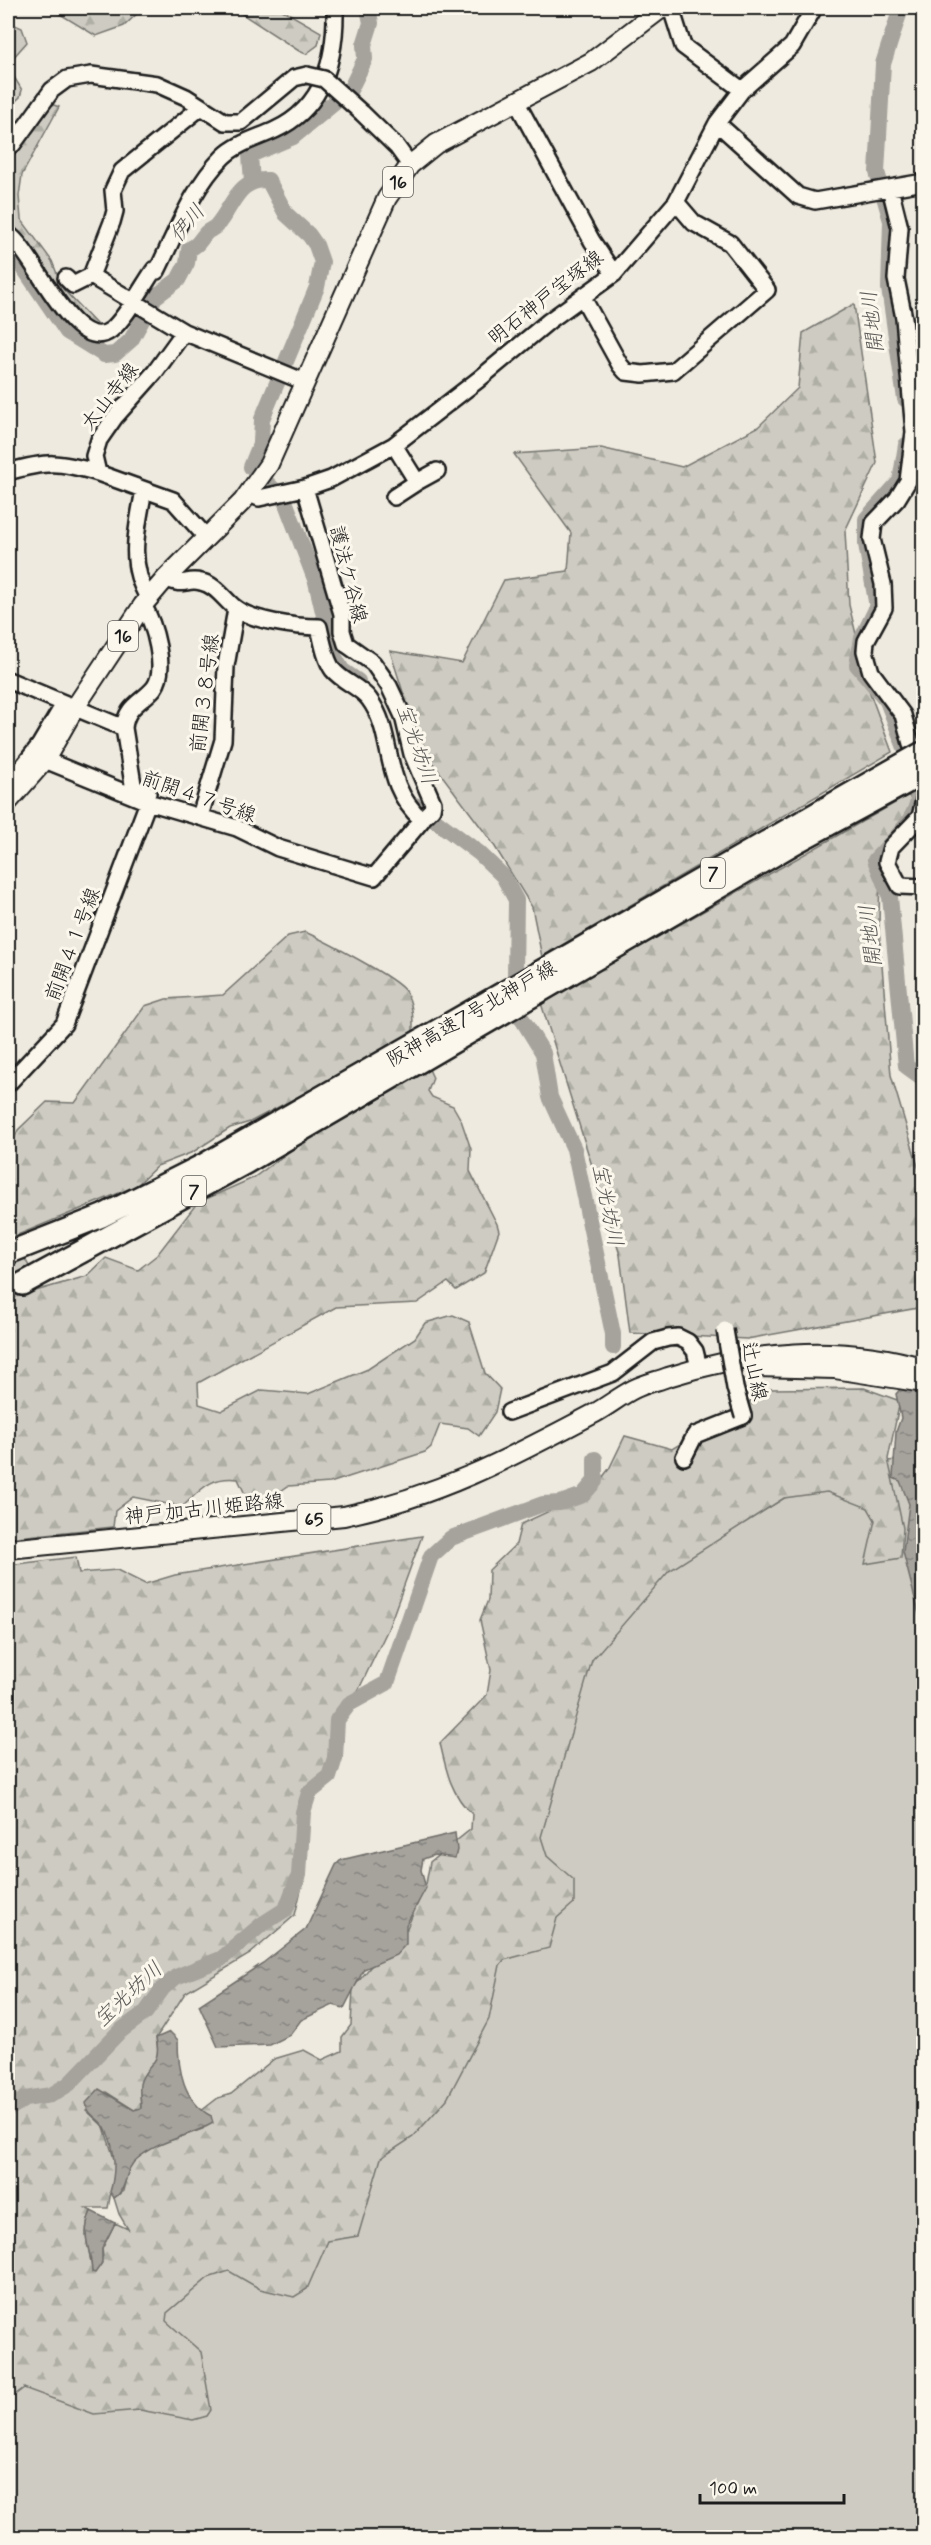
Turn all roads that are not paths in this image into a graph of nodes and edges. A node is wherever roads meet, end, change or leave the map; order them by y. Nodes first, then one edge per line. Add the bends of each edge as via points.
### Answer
1 (329, 8) edge
2 (335, 8) edge
3 (662, 8) edge
4 (671, 8) edge
5 (814, 8) edge
6 (312, 76) junction
7 (742, 90) junction
8 (516, 101) junction
9 (200, 108) junction
10 (717, 123) junction
11 (8, 147) edge
12 (410, 165) junction
13 (924, 182) edge
14 (886, 189) junction
15 (676, 202) junction
16 (8, 234) edge
17 (614, 274) junction
18 (92, 276) junction
19 (66, 278) dead end
20 (583, 298) junction
21 (133, 302) junction
22 (183, 332) junction
23 (301, 380) junction
24 (918, 387) edge
25 (394, 445) junction
26 (437, 471) dead end
27 (8, 472) edge
28 (98, 473) junction
29 (417, 482) junction
30 (256, 483) junction
31 (304, 488) junction
32 (144, 490) junction
33 (394, 497) dead end
34 (207, 538) junction
35 (166, 578) junction
36 (146, 602) junction
37 (236, 609) junction
38 (8, 680) edge
39 (69, 707) junction
40 (124, 728) junction
41 (916, 728) edge
42 (924, 752) edge
43 (45, 760) junction
44 (924, 773) edge
45 (8, 785) edge
46 (924, 790) edge
47 (924, 800) edge
48 (8, 802) edge
49 (153, 803) junction
50 (427, 814) dead end
51 (200, 816) junction
52 (795, 835) junction
53 (924, 887) edge
54 (8, 1084) edge
55 (359, 1086) junction
56 (8, 1253) edge
57 (22, 1284) tunnel mouth
58 (725, 1330) dead end
59 (699, 1367) junction
60 (888, 1368) junction
61 (924, 1368) edge
62 (924, 1383) edge
63 (599, 1411) junction
64 (509, 1412) dead end
65 (684, 1457) dead end
66 (8, 1549) edge

1 - 6 street via 324,67
2 - 21 street via 333,58 309,106 279,129 226,155 209,172 157,271
3 - 8 main road, 16 via 591,62
4 - 7 street via 683,46
5 - 7 street, 明石神戸宝塚線 via 792,46
6 - 9 street via 294,78 241,122 225,122
6 - 12 street, bridge via 324,79 362,113
7 - 10 street, 明石神戸宝塚線
8 - 12 main road, 16 via 435,144
8 - 17 street
9 - 11 street via 157,84 91,75 67,79 52,90
9 - 18 street via 122,171 113,190 112,222
10 - 14 street via 798,196 815,201
10 - 15 street, 明石神戸宝塚線
12 - 23 main road, 16 via 387,198
13 - 14 street
14 - 24 street via 900,228 896,279
15 - 17 street, 明石神戸宝塚線
15 - 20 street via 694,224 730,243 767,290 673,370 643,374 626,372 620,365
16 - 21 street via 26,253 68,315 89,334 109,332
17 - 20 street, 明石神戸宝塚線
18 - 19 street via 73,285
18 - 21 street
20 - 25 street, 明石神戸宝塚線
21 - 22 street
22 - 23 street
22 - 28 street, 太山寺線 via 99,440 94,456
23 - 30 main road, 16
24 - 41 street via 908,482 874,523 872,539 883,584 884,608 866,641 865,651 871,672
25 - 29 street
25 - 31 street, 明石神戸宝塚線 via 331,479
26 - 29 street
27 - 28 street via 47,462
28 - 32 street
29 - 33 street
30 - 31 street, 明石神戸宝塚線 via 259,498
30 - 34 main road, 16
31 - 50 street, 護法ケ谷線 via 342,614 346,645 373,663 389,686 403,716 411,754 433,804
32 - 34 street via 173,500
32 - 36 street via 135,556
34 - 35 main road, 16
35 - 36 main road, 16
35 - 37 street via 177,584 200,581
36 - 39 main road, 16
36 - 40 street via 156,638 159,678 127,713
37 - 51 street, 前開３８号線 via 226,666 223,740
37 - 51 street, 前開４７号線 via 280,624 319,627 334,671 370,700 379,719 393,779 422,820 374,877 278,848
38 - 39 street
39 - 40 street
39 - 43 main road, 16
39 - 45 street
40 - 49 street via 133,784 136,789 156,796
41 - 46 street
42 - 52 highway, 阪神高速7号北神戸線 / 7, bridge
43 - 48 main road, 16
43 - 49 street, 前開４７号線
44 - 52 highway, 阪神高速7号北神戸線 / 7, bridge
47 - 53 street via 920,818 891,847 888,862 900,886
49 - 51 street, 前開４７号線
49 - 54 street, 前開４１号線 via 68,1015 54,1036
52 - 55 highway, 阪神高速7号北神戸線 / 7
55 - 56 highway, 阪神高速7号北神戸線 / 7 via 129,1203
55 - 57 highway, 阪神高速7号北神戸線 / 7 via 237,1168
58 - 65 street, 辻山線, bridge via 743,1416 695,1435
59 - 60 main road, 神戸加古川姫路線 / 65 via 774,1355 826,1353
59 - 63 main road, 神戸加古川姫路線 / 65 via 634,1388
59 - 64 street via 688,1342 668,1338 653,1342 613,1374
60 - 61 main road, 神戸加古川姫路線 / 65
60 - 62 main road, 神戸加古川姫路線 / 65
60 - 63 main road, 神戸加古川姫路線 / 65 via 756,1367 699,1376
63 - 66 main road, 神戸加古川姫路線 / 65 via 447,1487 390,1506 332,1517

